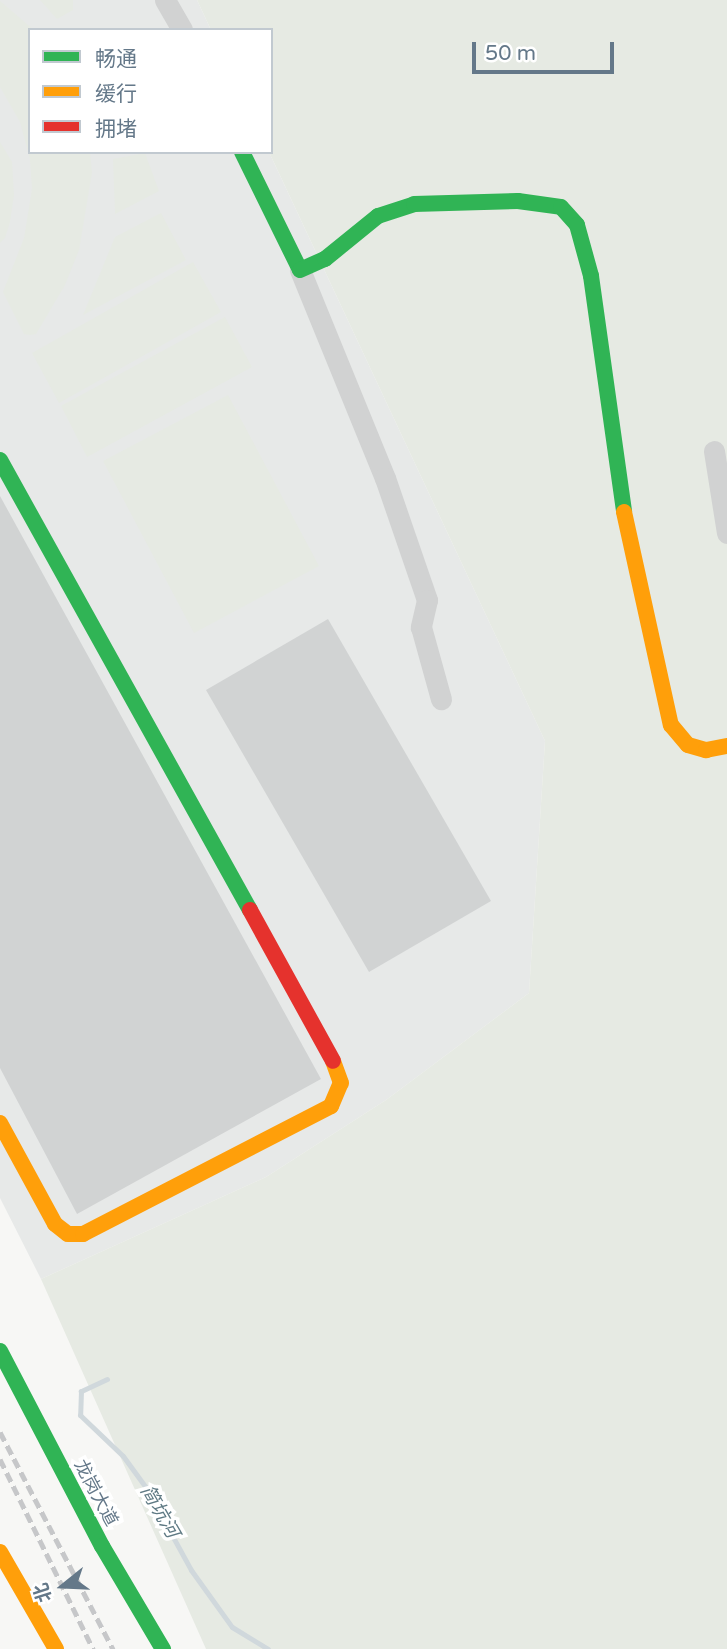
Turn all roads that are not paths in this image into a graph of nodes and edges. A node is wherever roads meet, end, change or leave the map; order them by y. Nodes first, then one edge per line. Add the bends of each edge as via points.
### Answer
1 (164, 0) edge
2 (180, 28) edge
3 (243, 154) edge
4 (300, 270) junction
5 (715, 451) dead end
6 (0, 460) edge
7 (727, 533) edge
8 (441, 699) dead end
9 (727, 746) edge
10 (0, 1123) edge
11 (0, 1352) edge
12 (0, 1552) edge
13 (56, 1649) edge
14 (163, 1649) edge

1 - 2 street
3 - 4 main road
4 - 8 street via 385,478 427,600 421,627
4 - 9 main road via 325,259 378,216 414,204 518,201 561,207 577,225 591,276 621,495 671,725 688,745 706,751
5 - 7 street
6 - 10 main road via 332,1057 341,1083 331,1106 83,1234 68,1234 55,1224
11 - 14 main road, 龙岗大道 via 102,1546
12 - 13 main road

